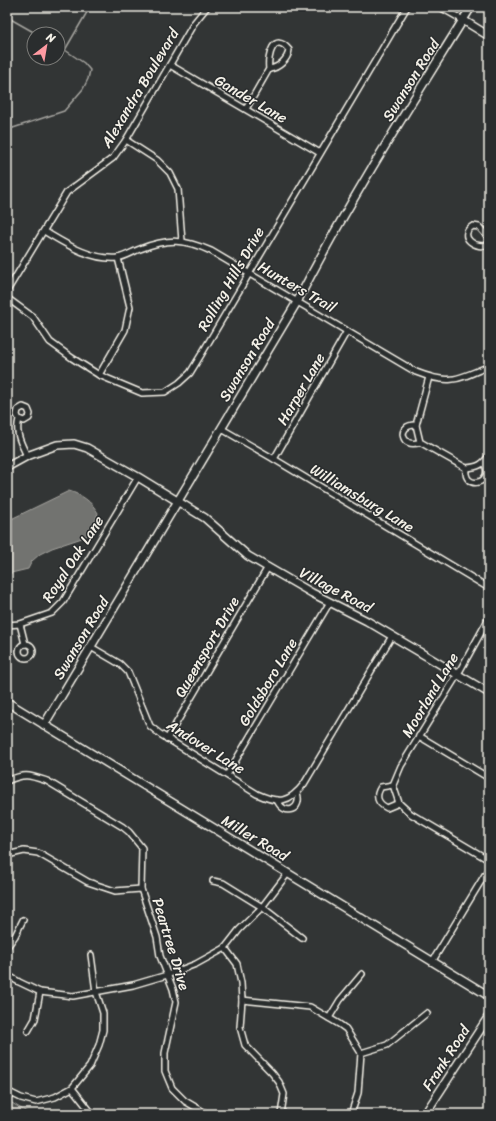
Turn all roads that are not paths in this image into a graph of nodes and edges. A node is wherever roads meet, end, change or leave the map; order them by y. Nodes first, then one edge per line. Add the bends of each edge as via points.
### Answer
1 (207, 7) edge
2 (406, 7) edge
3 (440, 7) edge
4 (471, 7) edge
5 (463, 20) junction
6 (489, 36) edge
7 (170, 65) junction
8 (269, 69) junction
9 (246, 109) junction
10 (126, 140) junction
11 (320, 153) junction
12 (44, 231) junction
13 (489, 238) edge
14 (182, 241) junction
15 (489, 244) edge
16 (118, 258) junction
17 (248, 273) junction
18 (7, 291) edge
19 (7, 298) edge
20 (297, 302) junction
21 (348, 331) junction
22 (489, 366) edge
23 (99, 374) junction
24 (429, 377) junction
25 (19, 419) dead end
26 (416, 425) junction
27 (222, 429) junction
28 (420, 442) junction
29 (489, 455) edge
30 (27, 456) junction
31 (274, 459) junction
32 (484, 463) junction
33 (7, 467) edge
34 (466, 468) junction
35 (138, 477) junction
36 (177, 502) junction
37 (268, 567) junction
38 (489, 588) edge
39 (330, 602) junction
40 (489, 618) edge
41 (20, 624) junction
42 (7, 625) edge
43 (392, 636) junction
44 (25, 644) dead end
45 (91, 647) junction
46 (458, 674) junction
47 (489, 693) edge
48 (7, 702) edge
49 (44, 725) junction
50 (419, 736) junction
51 (167, 739) junction
52 (227, 775) junction
53 (489, 778) edge
54 (7, 781) edge
55 (393, 785) junction
56 (297, 793) junction
57 (277, 800) junction
58 (399, 803) junction
59 (7, 855) edge
60 (489, 860) edge
61 (489, 868) edge
62 (288, 873) junction
63 (213, 881) dead end
64 (142, 889) junction
65 (262, 907) junction
66 (23, 920) dead end
67 (302, 938) dead end
68 (7, 947) edge
69 (225, 948) junction
70 (92, 955) dead end
71 (432, 962) junction
72 (362, 974) dead end
73 (7, 975) edge
74 (167, 975) junction
75 (40, 992) junction
76 (96, 992) junction
77 (489, 996) edge
78 (242, 1000) junction
79 (428, 1013) dead end
80 (489, 1016) edge
81 (330, 1018) junction
82 (28, 1031) dead end
83 (361, 1053) junction
84 (72, 1088) junction
85 (7, 1091) edge
86 (95, 1114) edge
87 (207, 1114) edge
88 (281, 1114) edge
89 (350, 1114) edge
90 (425, 1114) edge

1 - 7 street, Alexandra Boulevard via 194,23
2 - 11 street, Rolling Hills Drive
3 - 5 street
4 - 5 street, Swanson Road
5 - 6 street
5 - 20 street, Swanson Road via 324,249
7 - 9 street, Gander Lane
7 - 10 street, Alexandra Boulevard
8 - 8 street via 271,48 276,43 285,44 289,50 288,56 274,69
8 - 9 street
9 - 11 street, Gander Lane
10 - 12 street, Alexandra Boulevard via 113,158 66,192
10 - 14 street via 158,160 170,173 178,189
11 - 17 street, Rolling Hills Drive
12 - 16 street, Hunters Trail via 71,248 94,256
12 - 18 street, Alexandra Boulevard
13 - 15 street via 479,227 473,226 467,233 468,240 474,244
14 - 16 street, Hunters Trail via 158,242
14 - 17 street, Hunters Trail via 211,251
16 - 23 street via 130,307 125,330
17 - 20 street, Hunters Trail
17 - 23 street, Rolling Hills Drive via 190,373 179,383 165,392 142,393
19 - 23 street, Rolling Hills Drive via 33,317 50,342
20 - 21 street, Hunters Trail
20 - 27 street, Swanson Road
21 - 24 street, Hunters Trail via 416,372
21 - 31 street, Harper Lane
22 - 24 street, Hunters Trail via 453,380
24 - 26 street
25 - 30 street via 18,433
26 - 28 street
26 - 28 street via 410,424 405,428 404,439 408,443
27 - 31 street, Williamsburg Lane
27 - 36 street, Swanson Road
28 - 34 street
29 - 32 street
30 - 33 street, Village Road
30 - 35 street, Village Road via 57,445 74,444 87,448
31 - 38 street, Williamsburg Lane
32 - 34 street via 474,468
32 - 34 street via 487,467 486,477 479,482 470,481
35 - 36 street, Village Road
35 - 41 street, Royal Oak Lane via 63,602 52,613
36 - 37 street, Village Road via 205,518 248,556
36 - 45 street, Swanson Road
37 - 39 street, Village Road
37 - 51 street, Queensport Drive
39 - 43 street, Village Road
39 - 52 street, Goldsboro Lane
40 - 46 street, Moorland Lane
41 - 42 street, Royal Oak Lane
41 - 44 street
43 - 46 street, Village Road
43 - 56 street, Andover Lane
45 - 49 street, Swanson Road
45 - 51 street, Andover Lane via 120,664 128,672 150,726
46 - 47 street, Village Road
46 - 50 street, Moorland Lane
48 - 49 street, Miller Road
49 - 62 street, Miller Road
50 - 53 street
50 - 55 street, Moorland Lane
51 - 52 street, Andover Lane
52 - 57 street, Andover Lane via 257,794
54 - 64 street, Peartree Drive via 21,775 47,781 130,832 142,848
55 - 58 street
55 - 58 street via 381,787 377,799 387,808
56 - 57 street via 284,800
56 - 57 street, Andover Lane via 299,799 292,809 285,810
58 - 60 street via 411,814
59 - 64 street via 24,851 38,853 88,882 115,891
61 - 71 street
62 - 65 street
62 - 71 street, Miller Road
63 - 65 street via 223,884
64 - 74 street, Peartree Drive
65 - 67 street
65 - 69 street
66 - 68 street
69 - 74 street via 196,964
69 - 78 street via 237,964
70 - 76 street
71 - 77 street, Miller Road
72 - 81 street via 340,1000
73 - 75 street
74 - 76 street
74 - 87 street, Peartree Drive via 176,1002 165,1053 165,1071 172,1088 185,1101
75 - 76 street via 73,996
75 - 82 street via 35,1019
76 - 84 street via 104,1013 103,1030 90,1066
78 - 81 street via 310,1007
78 - 88 street via 240,1027 245,1045 278,1082 284,1094
79 - 83 street via 387,1045
80 - 90 street, Frank Road
81 - 83 street via 346,1029
83 - 89 street via 358,1093
84 - 85 street via 55,1097 36,1102
84 - 86 street

